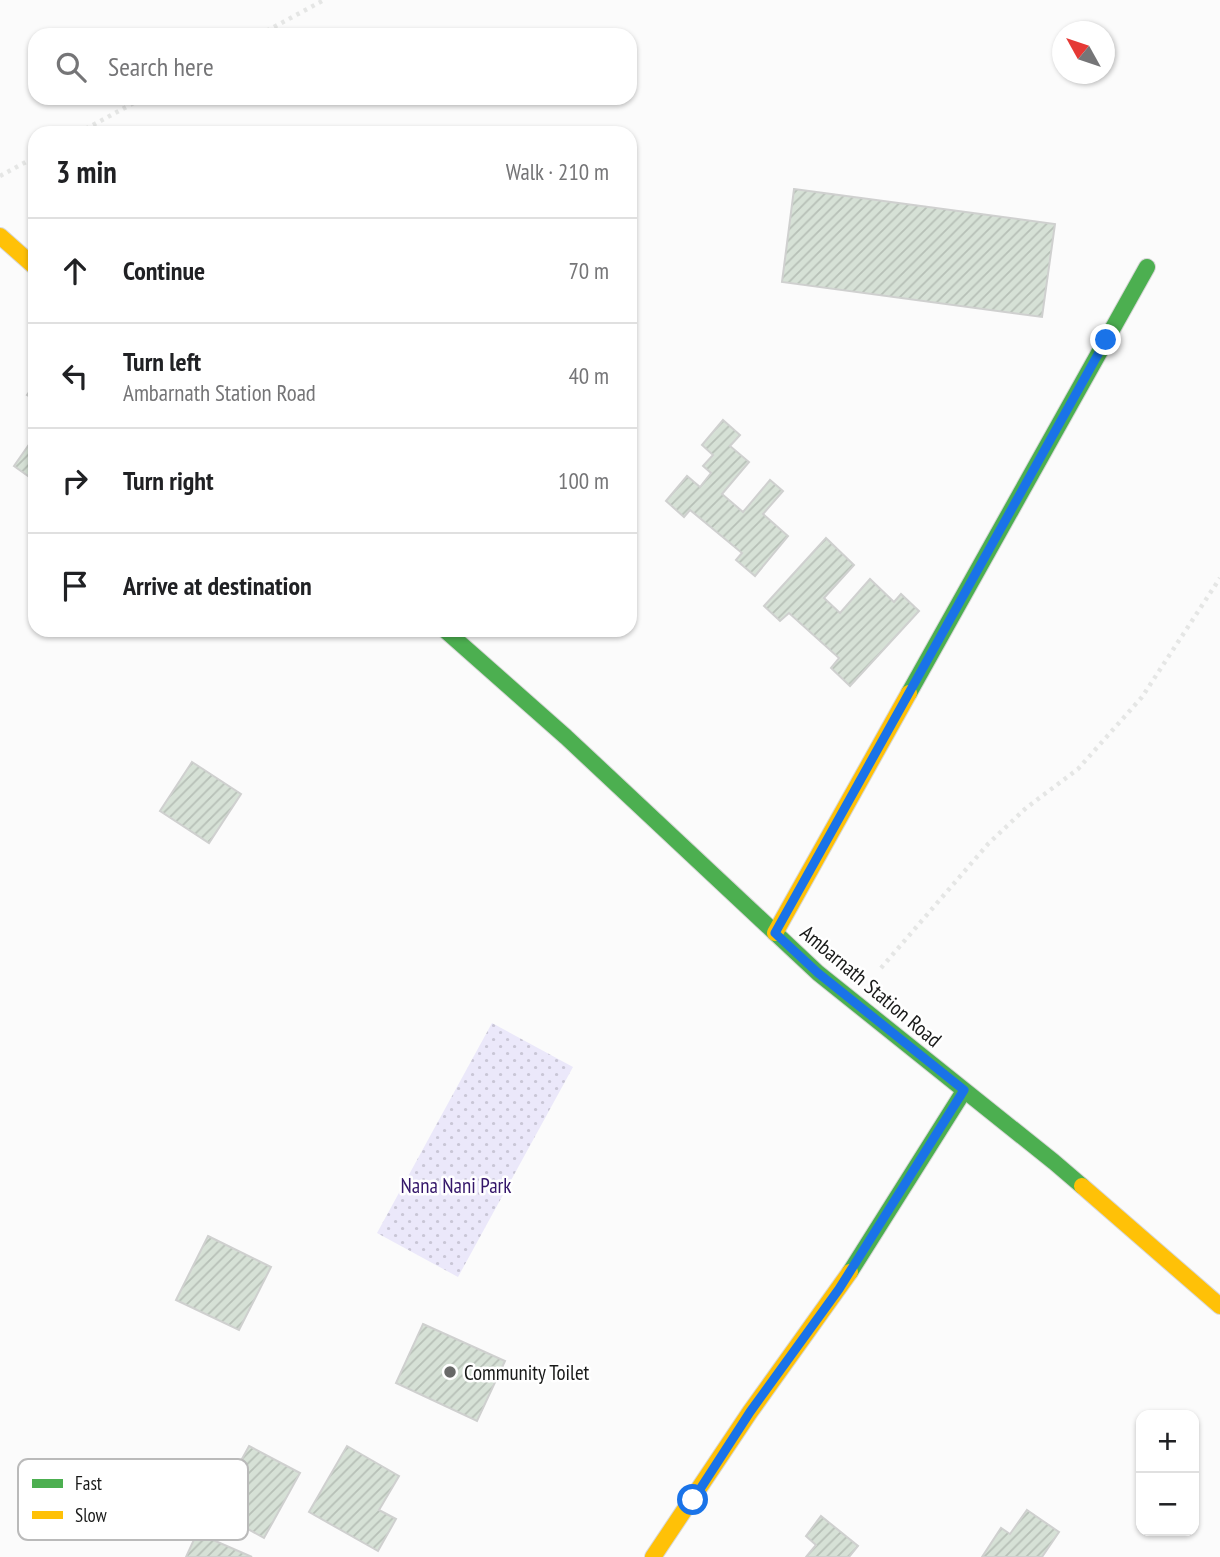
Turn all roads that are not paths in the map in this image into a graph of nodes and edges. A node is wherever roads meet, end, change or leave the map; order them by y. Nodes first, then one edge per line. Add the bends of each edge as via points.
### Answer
1 (0, 236) edge
2 (28, 261) edge
3 (1147, 267) dead end
4 (453, 637) edge
5 (775, 933) junction
6 (964, 1090) junction
7 (1220, 1306) edge
8 (653, 1557) edge

1 - 2 street
3 - 5 street
4 - 5 street, Ambarnath Station Road
5 - 6 street, Ambarnath Station Road
6 - 7 street, Ambarnath Station Road
6 - 8 street via 839,1289

